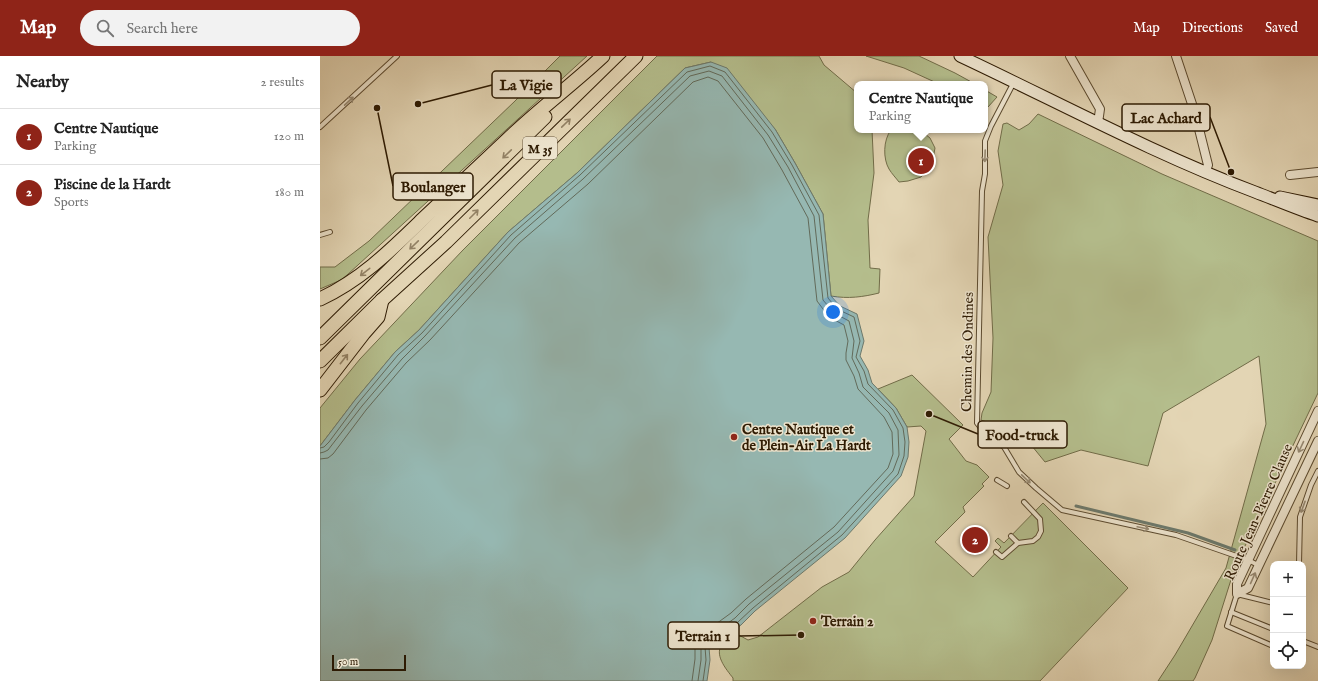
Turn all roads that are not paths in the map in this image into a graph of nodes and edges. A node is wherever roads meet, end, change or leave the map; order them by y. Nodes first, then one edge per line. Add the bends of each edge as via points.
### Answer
1 (397, 56) edge
2 (603, 56) edge
3 (636, 56) edge
4 (960, 56) edge
5 (1070, 56) edge
6 (1176, 56) edge
7 (582, 75) junction
8 (1014, 82) junction
9 (1098, 123) junction
10 (320, 127) edge
11 (1318, 172) edge
12 (1205, 173) junction
13 (1290, 175) dead end
14 (1256, 192) junction
15 (1318, 205) edge
16 (1296, 209) junction
17 (1318, 216) edge
18 (1318, 221) edge
19 (330, 232) dead end
20 (320, 235) edge
21 (320, 298) edge
22 (382, 300) junction
23 (320, 338) edge
24 (320, 361) edge
25 (320, 390) edge
26 (1318, 411) edge
27 (1318, 441) edge
28 (1318, 471) edge
29 (997, 480) dead end
30 (1007, 486) dead end
31 (1024, 502) dead end
32 (1012, 536) dead end
33 (1018, 543) junction
34 (996, 552) dead end
35 (1248, 560) junction
36 (1299, 561) edge
37 (1258, 565) junction
38 (1237, 594) junction
39 (1270, 602) edge
40 (1231, 612) junction
41 (1270, 628) edge
42 (1306, 642) edge
43 (1270, 645) edge
44 (1318, 647) edge

10 -> 1 lane
2 - 7 highway, M 35
22 -> 3 highway, M 35 via 446,242
4 - 8 main road
5 - 9 street via 1100,110
6 - 12 street via 1195,113 1208,165
7 -> 21 highway via 509,138 395,247 363,274
7 -> 23 highway, M 35 via 537,125
8 - 9 main road
8 -> 35 lane, Chemin des Ondines via 985,141 977,422 988,437 1004,447 1019,472 1062,510 1176,535
9 - 12 main road
11 - 13 street
12 - 14 main road
14 - 15 main road
14 - 16 main road
16 - 17 main road
16 - 18 main road via 1300,215
19 - 20 lane
22 - 24 highway, M 35
25 -> 22 highway via 378,317
26 -> 35 street, Route Jean-Pierre Clause
27 - 37 street, Route Jean-Pierre Clause
28 -> 36 lane via 1300,517
29 - 30 lane
31 - 33 lane via 1040,519 1041,531 1033,541
32 - 33 lane
33 - 34 lane via 1002,557
35 - 37 lane, Chemin des Ondines
35 - 38 street, Route Jean-Pierre Clause via 1237,584
38 -> 37 street, Route Jean-Pierre Clause via 1248,588
38 - 39 lane
38 - 40 lane
40 - 41 lane
40 - 43 lane via 1227,626
42 - 44 lane

